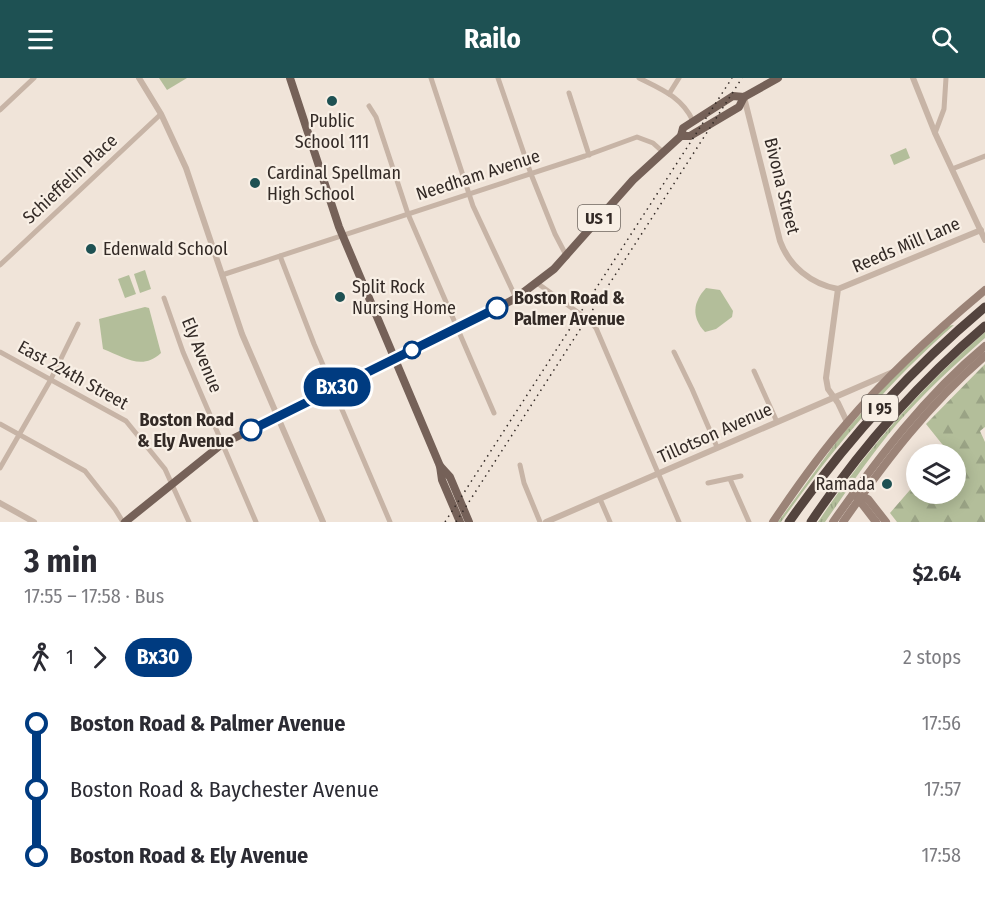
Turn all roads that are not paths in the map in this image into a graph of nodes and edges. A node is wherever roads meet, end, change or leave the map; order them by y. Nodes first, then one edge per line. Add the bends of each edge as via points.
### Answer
1 (34, 78) edge
2 (139, 78) edge
3 (290, 78) edge
4 (431, 78) edge
5 (498, 78) edge
6 (639, 78) edge
7 (679, 78) edge
8 (778, 78) edge
9 (913, 78) edge
10 (946, 78) edge
11 (569, 93) dead end
12 (669, 94) junction
13 (744, 97) junction
14 (369, 106) dead end
15 (0, 110) edge
16 (161, 114) junction
17 (693, 121) junction
18 (935, 133) junction
19 (681, 136) junction
20 (663, 152) junction
21 (589, 155) junction
22 (985, 156) edge
23 (952, 169) junction
24 (531, 174) junction
25 (469, 193) junction
26 (408, 214) junction
27 (981, 230) junction
28 (342, 236) junction
29 (985, 240) edge
30 (280, 256) junction
31 (567, 257) junction
32 (0, 265) edge
33 (222, 275) junction
34 (537, 283) junction
35 (838, 289) junction
36 (985, 290) edge
37 (164, 298) dead end
38 (516, 298) junction
39 (985, 307) edge
40 (78, 324) dead end
41 (985, 326) edge
42 (457, 328) junction
43 (985, 346) edge
44 (0, 352) edge
45 (674, 352) dead end
46 (985, 356) edge
47 (396, 359) junction
48 (754, 371) dead end
49 (896, 371) junction
50 (50, 381) junction
51 (333, 389) junction
52 (833, 397) junction
53 (494, 413) dead end
54 (278, 416) junction
55 (777, 422) junction
56 (847, 422) junction
57 (0, 424) edge
58 (18, 435) junction
59 (222, 444) junction
60 (717, 447) junction
61 (520, 465) dead end
62 (440, 466) junction
63 (0, 468) edge
64 (658, 474) junction
65 (741, 476) dead end
66 (730, 479) junction
67 (708, 483) dead end
68 (172, 484) junction
69 (858, 496) junction
70 (600, 499) junction
71 (0, 503) edge
72 (34, 522) edge
73 (124, 522) edge
74 (189, 522) edge
75 (256, 522) edge
76 (323, 522) edge
77 (390, 522) edge
78 (460, 522) edge
79 (469, 522) edge
80 (540, 522) edge
81 (546, 522) edge
82 (610, 522) edge
83 (679, 522) edge
84 (749, 522) edge
85 (773, 522) edge
86 (789, 522) edge
87 (811, 522) edge
88 (833, 522) edge
89 (843, 522) edge
90 (876, 522) edge
91 (886, 522) edge

1 - 15 street
2 - 16 street
3 - 28 main road
4 - 25 street
5 - 24 street
6 - 12 street
7 - 12 street
8 - 13 main road, US 1
9 - 18 street
10 - 18 street via 944,109
11 - 21 street
12 - 17 street via 684,105
13 - 17 main road, US 1 via 733,96
13 - 19 main road, US 1 via 739,107 690,135
13 - 35 street, Bivona Street via 786,255 800,272
14 - 26 street
16 - 32 street, Schieffelin Place
16 - 33 street via 186,168
17 - 19 main road, US 1 via 683,128
18 - 23 street
19 - 20 main road, US 1
20 - 21 street, Needham Avenue via 638,137
20 - 31 main road, US 1 via 612,203
21 - 24 street, Needham Avenue
22 - 23 street
23 - 27 street
24 - 25 street, Needham Avenue
24 - 31 street
25 - 26 street, Needham Avenue
25 - 38 street
26 - 28 street, Needham Avenue
26 - 42 street
27 - 29 street
27 - 35 street, Reeds Mill Lane
28 - 30 street, Needham Avenue
28 - 47 main road
30 - 33 street, Needham Avenue
30 - 51 street
31 - 34 main road, US 1
33 - 54 street via 242,334
34 - 38 main road, US 1
34 - 64 street via 596,328
35 - 52 street, Reeds Mill Lane via 826,372
36 - 49 main road
37 - 59 street, Ely Avenue
38 - 42 main road, US 1
39 - 86 highway, I 95 via 889,397 837,457
40 - 50 street
41 - 87 highway, I 95 via 887,422
42 - 47 main road, US 1
42 - 53 street
43 - 69 main road via 902,429
44 - 50 street, East 224th Street
45 - 60 street
46 - 69 main road via 906,436
47 - 51 main road, US 1
47 - 62 main road
48 - 55 street
49 - 52 street, Tillotson Avenue
49 - 56 main road
50 - 58 street
50 - 68 street, East 224th Street via 126,421 165,469
51 - 54 main road, US 1
51 - 77 street
52 - 55 street, Tillotson Avenue
52 - 56 street, Reeds Mill Lane
54 - 59 main road, US 1
54 - 76 street
55 - 60 street, Tillotson Avenue
56 - 85 main road
57 - 58 street
58 - 63 street
58 - 73 street via 85,471
59 - 68 main road, US 1
59 - 75 street, Ely Avenue
60 - 64 street, Tillotson Avenue
61 - 80 street
62 - 78 main road
62 - 79 main road via 450,477
64 - 70 street, Tillotson Avenue
64 - 83 street
65 - 66 street
66 - 67 street
66 - 84 street
68 - 73 main road, US 1
68 - 74 street, East 224th Street
69 - 88 main road
69 - 89 main road
69 - 90 main road
69 - 91 main road via 868,499
70 - 81 street, Tillotson Avenue
70 - 82 street
71 - 72 street

